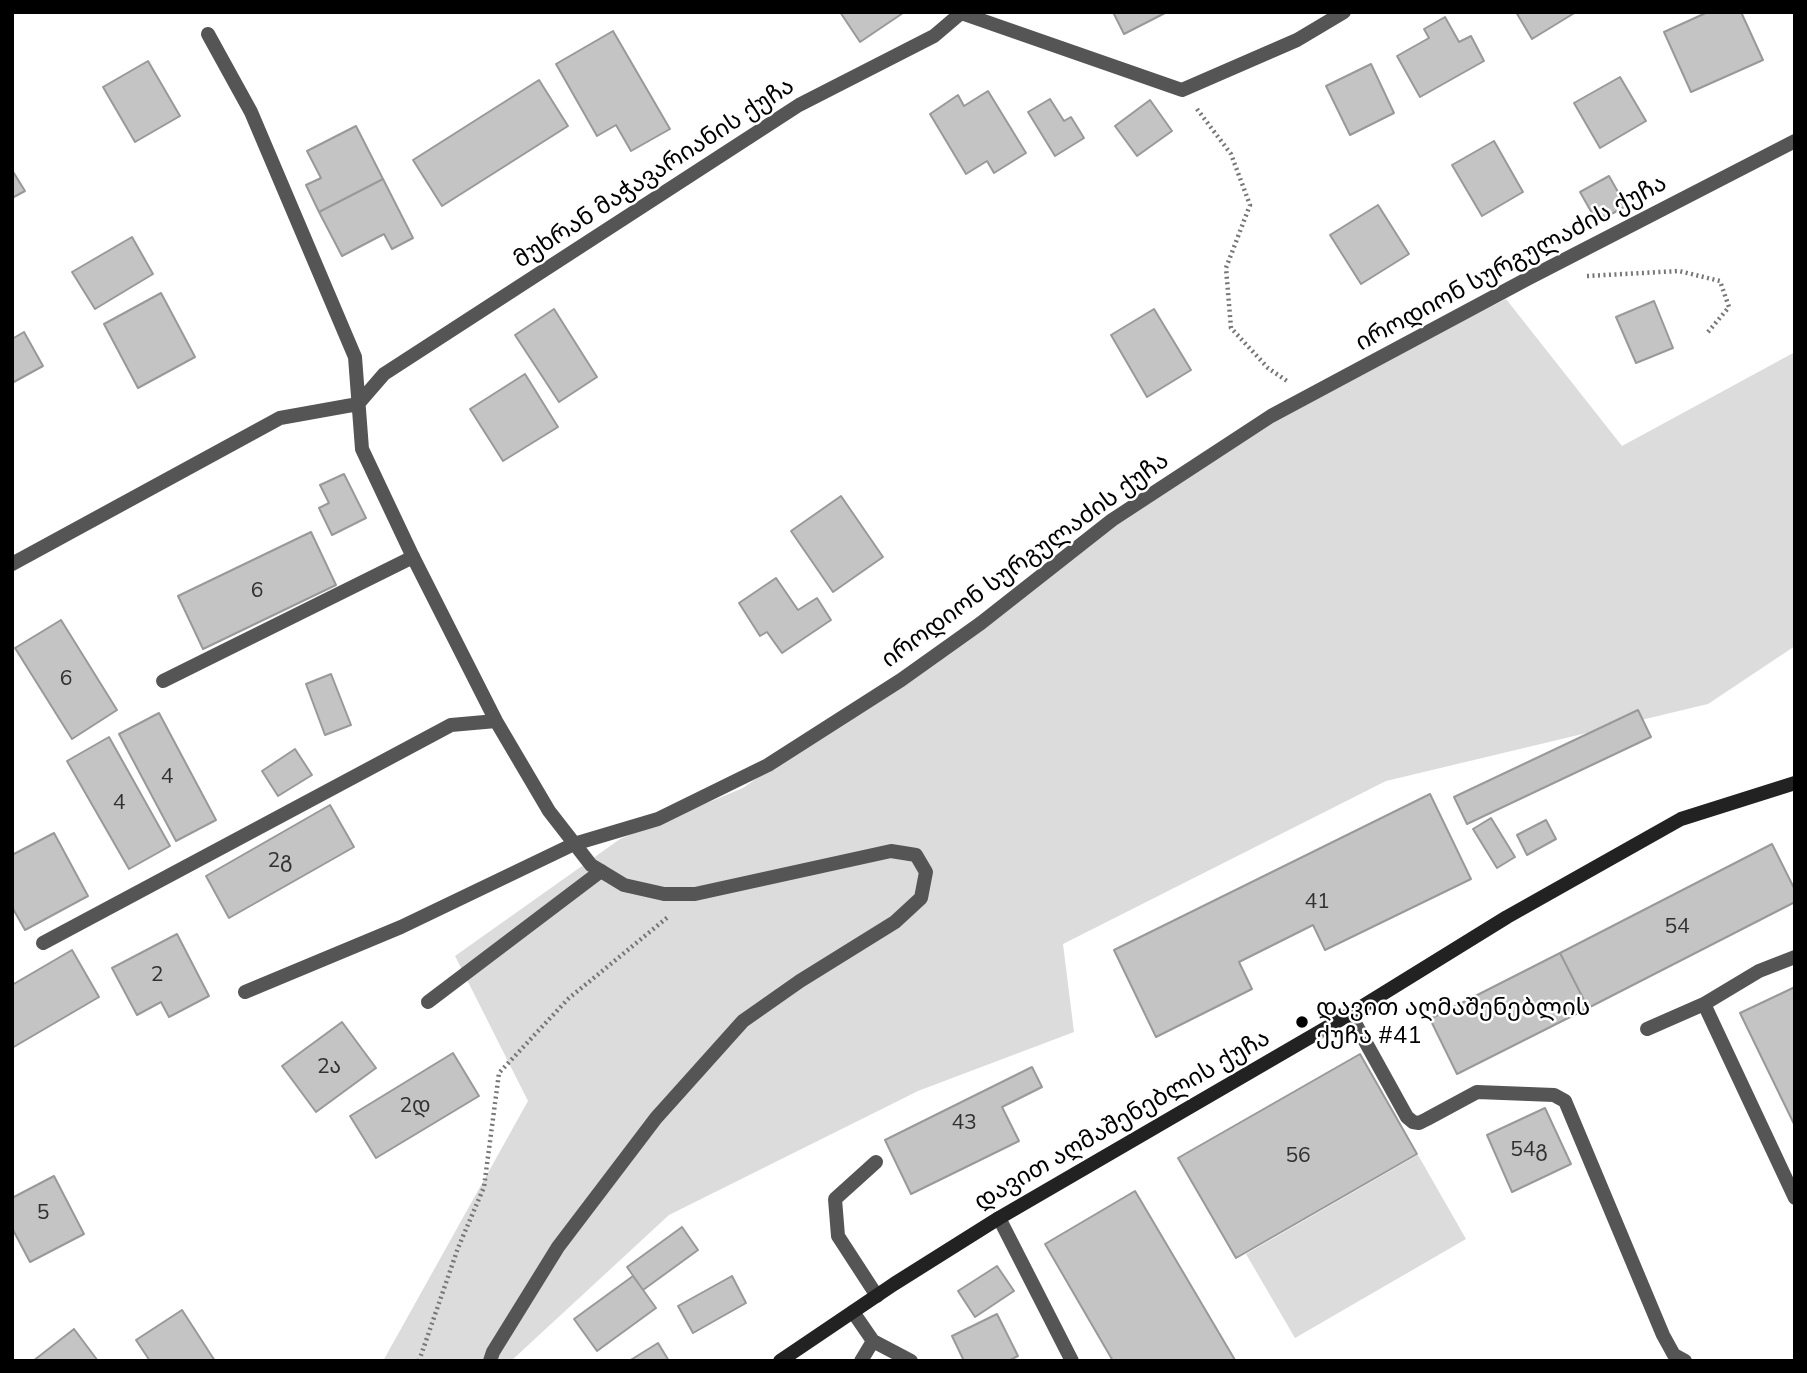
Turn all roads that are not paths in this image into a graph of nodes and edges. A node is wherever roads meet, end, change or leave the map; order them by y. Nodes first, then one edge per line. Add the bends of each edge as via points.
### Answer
1 (1344, 12) edge
2 (961, 13) edge
3 (208, 34) dead end
4 (1795, 141) edge
5 (358, 404) junction
6 (413, 557) junction
7 (12, 564) edge
8 (163, 681) dead end
9 (496, 720) junction
10 (1795, 783) edge
11 (574, 844) junction
12 (601, 871) junction
13 (43, 943) dead end
14 (1795, 957) edge
15 (245, 992) dead end
16 (428, 1002) dead end
17 (1704, 1004) junction
18 (1349, 1014) junction
19 (1647, 1029) dead end
20 (876, 1162) dead end
21 (1795, 1198) edge
22 (999, 1217) junction
23 (877, 1296) junction
24 (853, 1312) junction
25 (873, 1341) junction
26 (490, 1361) edge
27 (780, 1361) edge
28 (861, 1361) edge
29 (911, 1361) edge
30 (1072, 1361) edge
31 (1685, 1361) edge

1 - 2 street, მუხრან მაჭავარიანის ქუჩა via 1297,40 1182,90
2 - 5 street, მუხრან მაჭავარიანის ქუჩა via 934,36 799,105 384,374
3 - 5 street via 251,112 355,357
4 - 11 street, იროდიონ სურგულაძის ქუჩა via 1271,416 1112,520 901,680 768,765 658,819
5 - 6 street via 362,449
5 - 7 street via 279,418
6 - 8 street
6 - 9 street
9 - 11 street via 549,811
9 - 13 street via 451,725
10 - 18 street, დავით აღმაშენებლის ქუჩა via 1681,819 1507,917
11 - 12 street
11 - 15 street, იროდიონ სურგულაძის ქუჩა via 401,927
12 - 16 street
12 - 26 street via 624,885 664,894 695,894 891,851 916,855 926,872 921,898 913,906 743,1021 656,1118 558,1247
14 - 17 street via 1759,971
17 - 19 street
17 - 21 street
18 - 22 street, დავით აღმაშენებლის ქუჩა
18 - 31 street via 1413,1122 1478,1092 1554,1095 1565,1101 1663,1335 1674,1355
20 - 23 street via 835,1199 838,1236
22 - 23 street, დავით აღმაშენებლის ქუჩა
22 - 30 street
23 - 24 street, დავით აღმაშენებლის ქუჩა
24 - 25 street
24 - 27 street, დავით აღმაშენებლის ქუჩა
25 - 28 street
25 - 29 street

